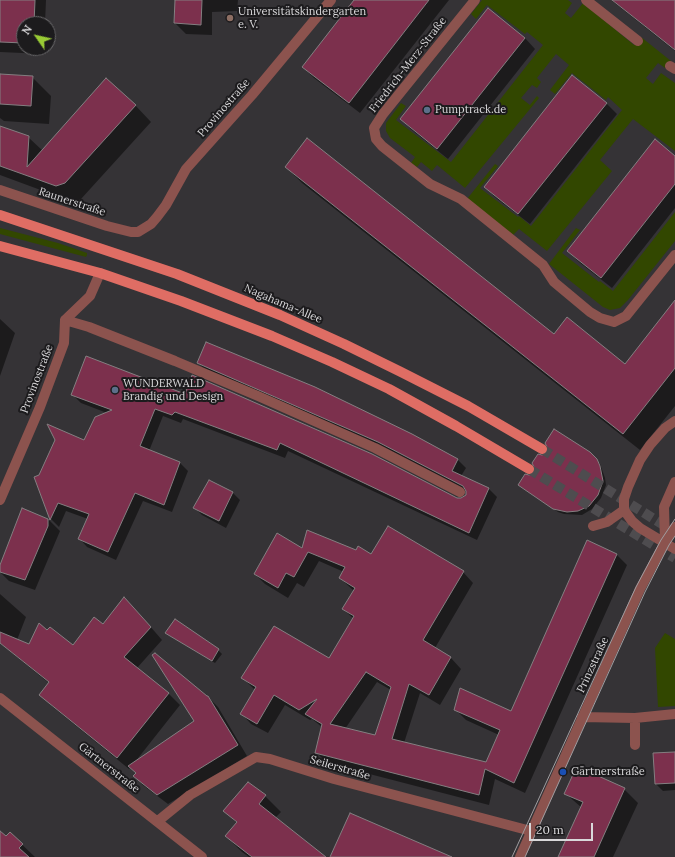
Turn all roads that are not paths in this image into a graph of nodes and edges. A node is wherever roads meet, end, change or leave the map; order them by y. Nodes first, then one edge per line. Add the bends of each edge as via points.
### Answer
1 (331, 0) edge
2 (475, 0) edge
3 (586, 0) edge
4 (638, 40) dead end
5 (0, 190) edge
6 (0, 215) edge
7 (138, 232) joint
8 (0, 246) edge
9 (675, 255) edge
10 (100, 273) junction
11 (66, 320) junction
12 (675, 421) edge
13 (542, 449) tunnel mouth
14 (529, 469) tunnel mouth
15 (675, 482) edge
16 (460, 492) dead end
17 (0, 500) edge
18 (624, 510) junction
19 (593, 526) dead end
20 (675, 527) edge
21 (665, 542) junction
22 (675, 549) edge
23 (0, 698) edge
24 (675, 714) edge
25 (582, 717) junction
26 (635, 718) junction
27 (635, 745) dead end
28 (158, 821) junction
29 (531, 831) junction
30 (202, 857) edge
31 (520, 857) edge

1 - 7 street, Provinostraße via 186,169 157,217
2 - 9 street, Friedrich-Merz-Straße via 374,128 376,138 382,146 430,184 461,199 543,265 554,282 600,318 614,322 626,316
3 - 4 street
5 - 7 street, Raunerstraße via 107,226
6 - 13 main road, Nagahama-Allee via 163,269 280,315 468,406
8 - 10 main road
10 - 11 street via 90,296
10 - 14 main road via 182,301 332,362 389,389
11 - 16 street via 168,358 258,396 375,448
11 - 17 street, Provinostraße via 64,343
12 - 18 street via 650,445 640,460 624,499
15 - 21 street, Prinzstraße via 664,507
18 - 19 street via 606,522
18 - 21 street via 640,528
20 - 21 street
21 - 22 street
21 - 25 street, Prinzstraße via 640,590
23 - 28 street, Gärtnerstraße
24 - 26 street
25 - 26 street
25 - 29 street, Prinzstraße
26 - 27 street
28 - 29 street, Seilerstraße via 190,795 256,757
28 - 30 street, Gärtnerstraße
29 - 31 street, Prinzstraße

